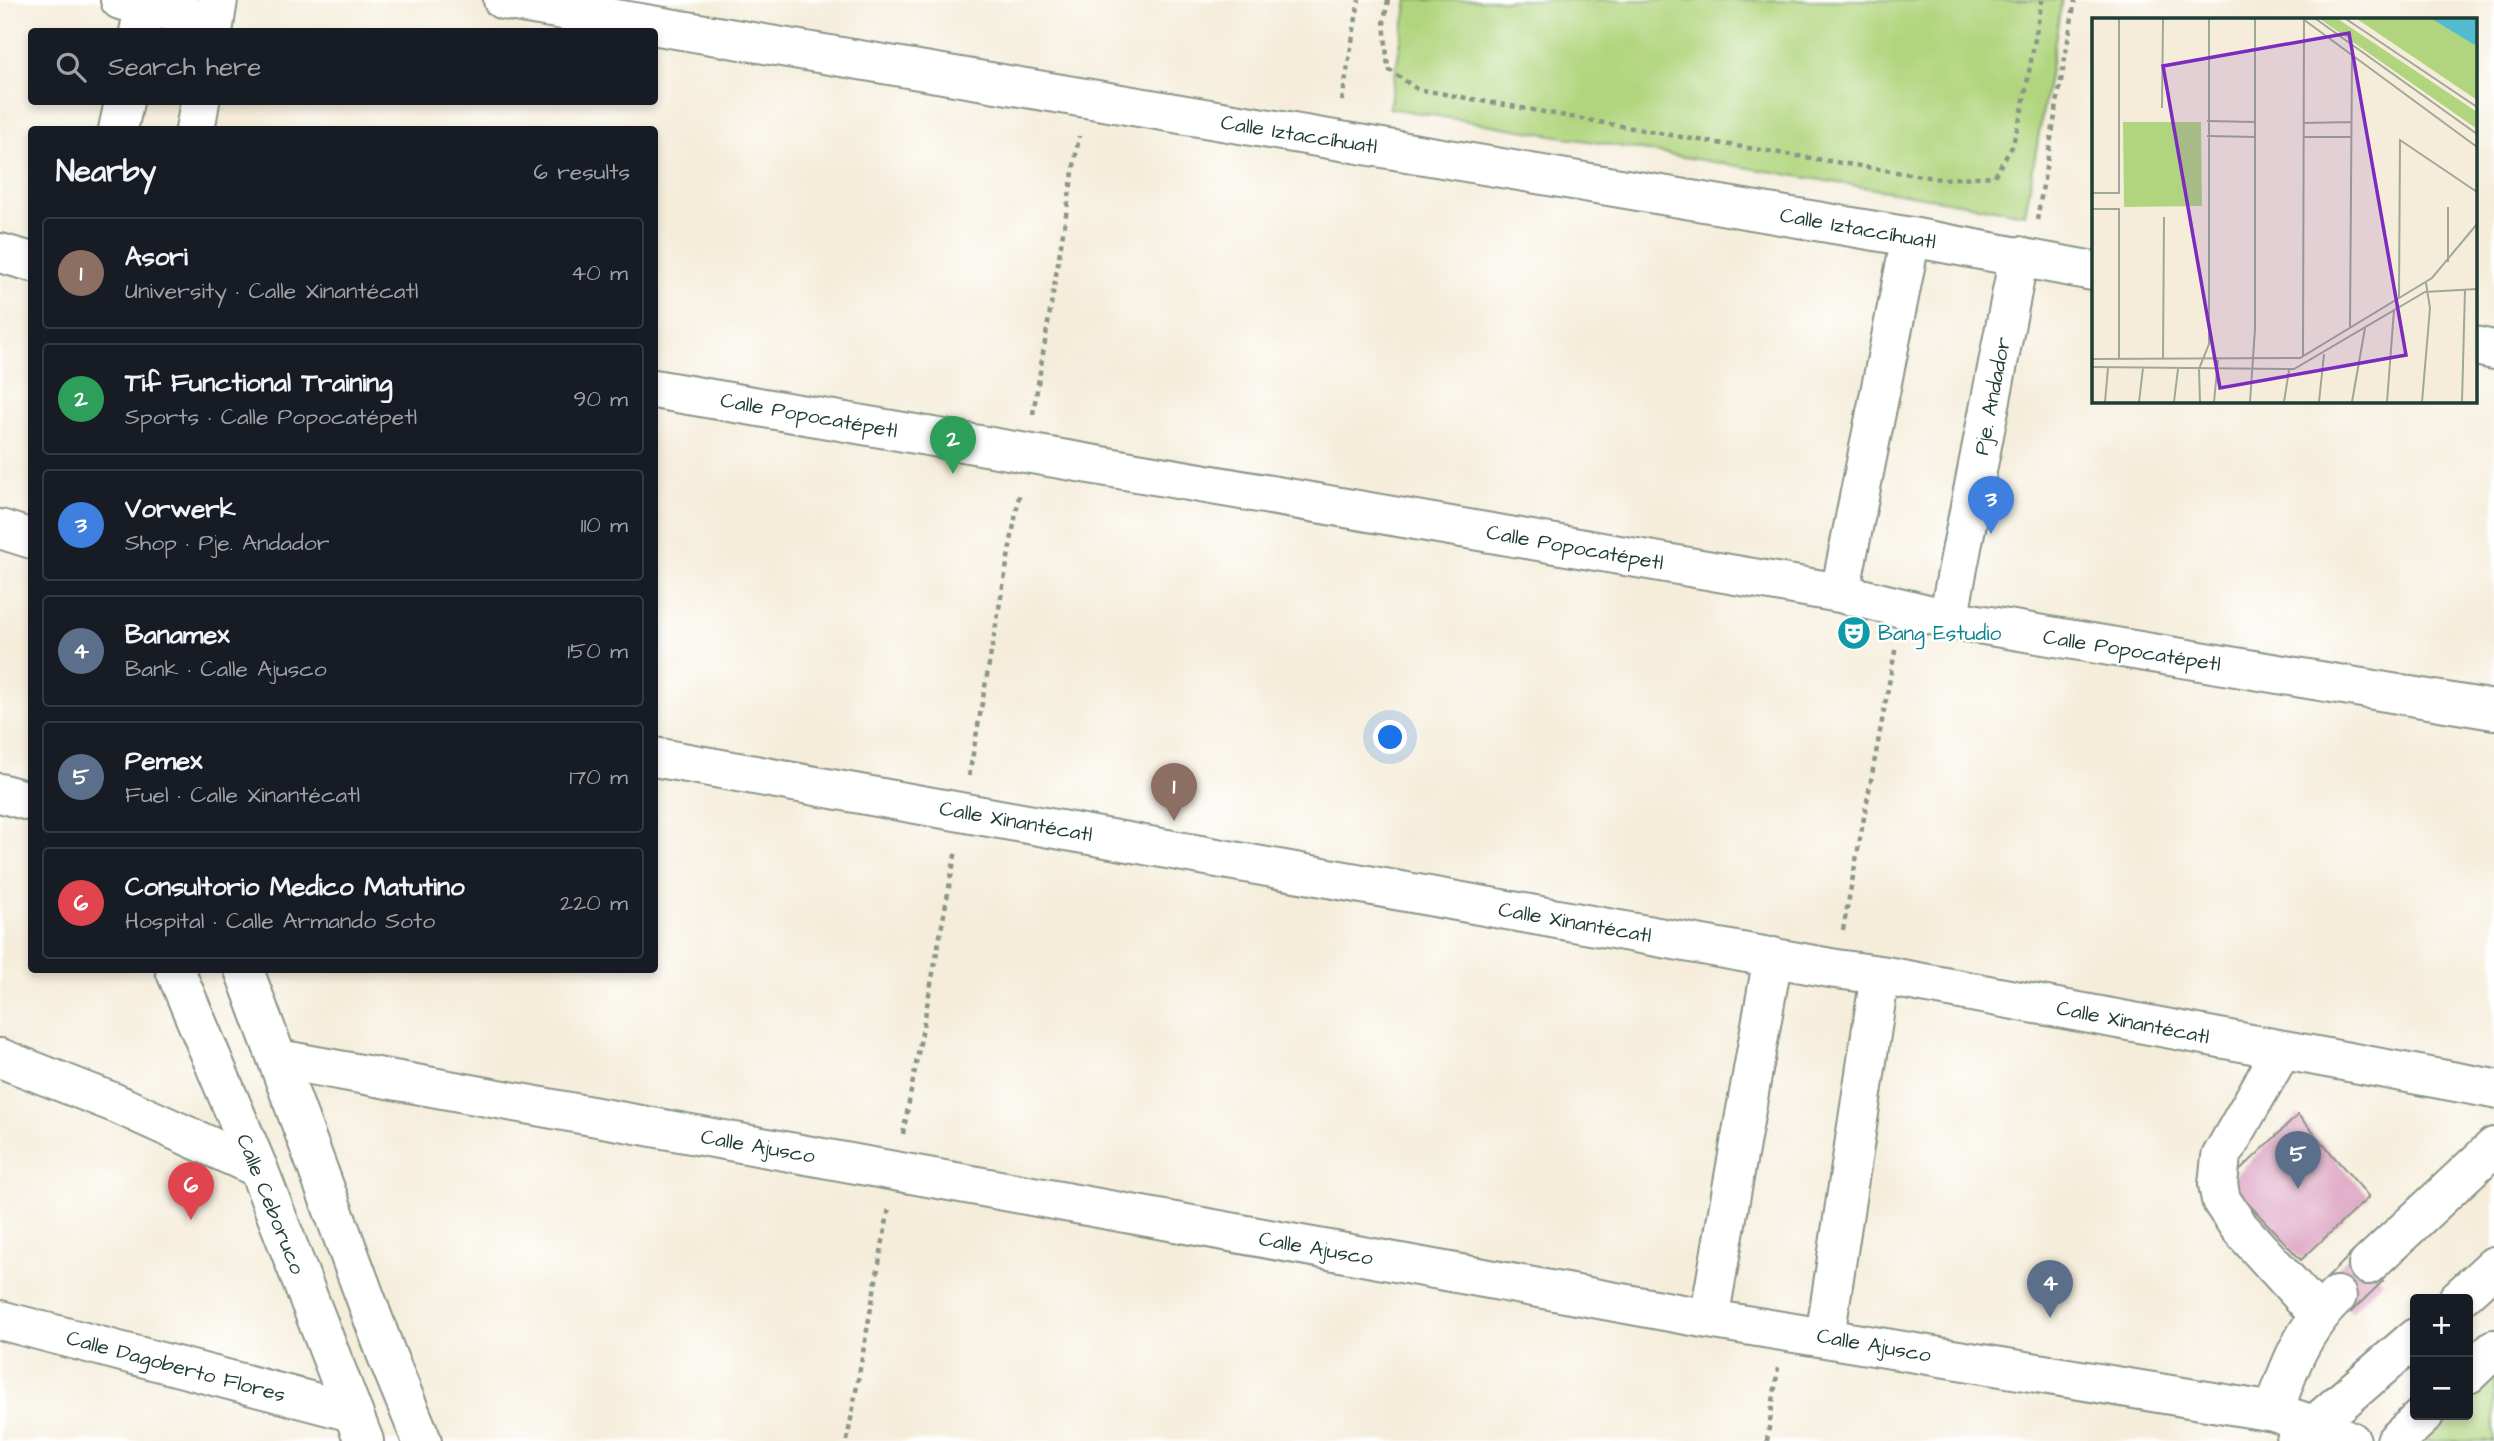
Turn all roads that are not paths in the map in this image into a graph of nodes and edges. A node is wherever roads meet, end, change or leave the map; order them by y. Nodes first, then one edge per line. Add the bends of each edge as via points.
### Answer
1 (503, 0) edge
2 (137, 10) edge
3 (215, 18) edge
4 (123, 105) edge
5 (199, 105) edge
6 (119, 126) edge
7 (196, 126) edge
8 (1911, 237) junction
9 (0, 253) edge
10 (2025, 258) junction
11 (28, 261) edge
12 (2092, 271) edge
13 (2476, 346) edge
14 (2494, 350) edge
15 (658, 390) edge
16 (0, 529) edge
17 (28, 538) edge
18 (1840, 593) junction
19 (1948, 619) junction
20 (2494, 710) edge
21 (658, 758) edge
22 (0, 793) edge
23 (28, 801) edge
24 (1773, 957) junction
25 (176, 973) edge
26 (245, 973) edge
27 (1881, 975) junction
28 (2281, 1050) junction
29 (0, 1058) edge
30 (278, 1059) junction
31 (2494, 1090) edge
32 (2494, 1147) edge
33 (258, 1168) junction
34 (2368, 1265) dead end
35 (2494, 1266) edge
36 (2463, 1294) edge
37 (1709, 1319) junction
38 (0, 1320) edge
39 (1825, 1336) junction
40 (2410, 1343) edge
41 (2494, 1349) edge
42 (2473, 1369) edge
43 (2419, 1420) edge
44 (2294, 1426) edge
45 (358, 1427) edge
46 (422, 1441) edge
47 (2351, 1441) edge
48 (2396, 1441) edge

1 - 8 main road, Calle Iztaccíhuatl
2 - 3 main road
4 - 6 main road
5 - 7 main road
8 - 10 main road, Calle Iztaccíhuatl
8 - 18 main road
9 - 11 main road
10 - 12 main road, Calle Iztaccíhuatl
10 - 19 main road, Pje. Andador
13 - 14 main road
15 - 18 main road, Calle Popocatépetl
16 - 17 main road
18 - 19 main road, Calle Popocatépetl
19 - 20 main road, Calle Popocatépetl
21 - 24 main road, Calle Xinantécatl
22 - 23 main road
24 - 27 main road, Calle Xinantécatl
24 - 37 main road
25 - 33 main road, Calle Ceboruco
26 - 30 main road
27 - 28 main road, Calle Xinantécatl
27 - 39 main road
28 - 31 main road, Calle Xinantécatl
28 - 44 main road via 2221,1157 2218,1184 2221,1200 2239,1227 2327,1305 2295,1353
29 - 33 main road via 115,1103
30 - 37 main road, Calle Ajusco
30 - 46 main road
32 - 34 main road
33 - 45 main road, Calle Ceboruco
35 - 36 main road
37 - 39 main road, Calle Ajusco
38 - 45 main road, Calle Dagoberto Flores
39 - 44 main road, Calle Ajusco
40 - 44 main road via 2369,1380
41 - 42 main road
43 - 48 main road
44 - 47 main road, Calle Ajusco

